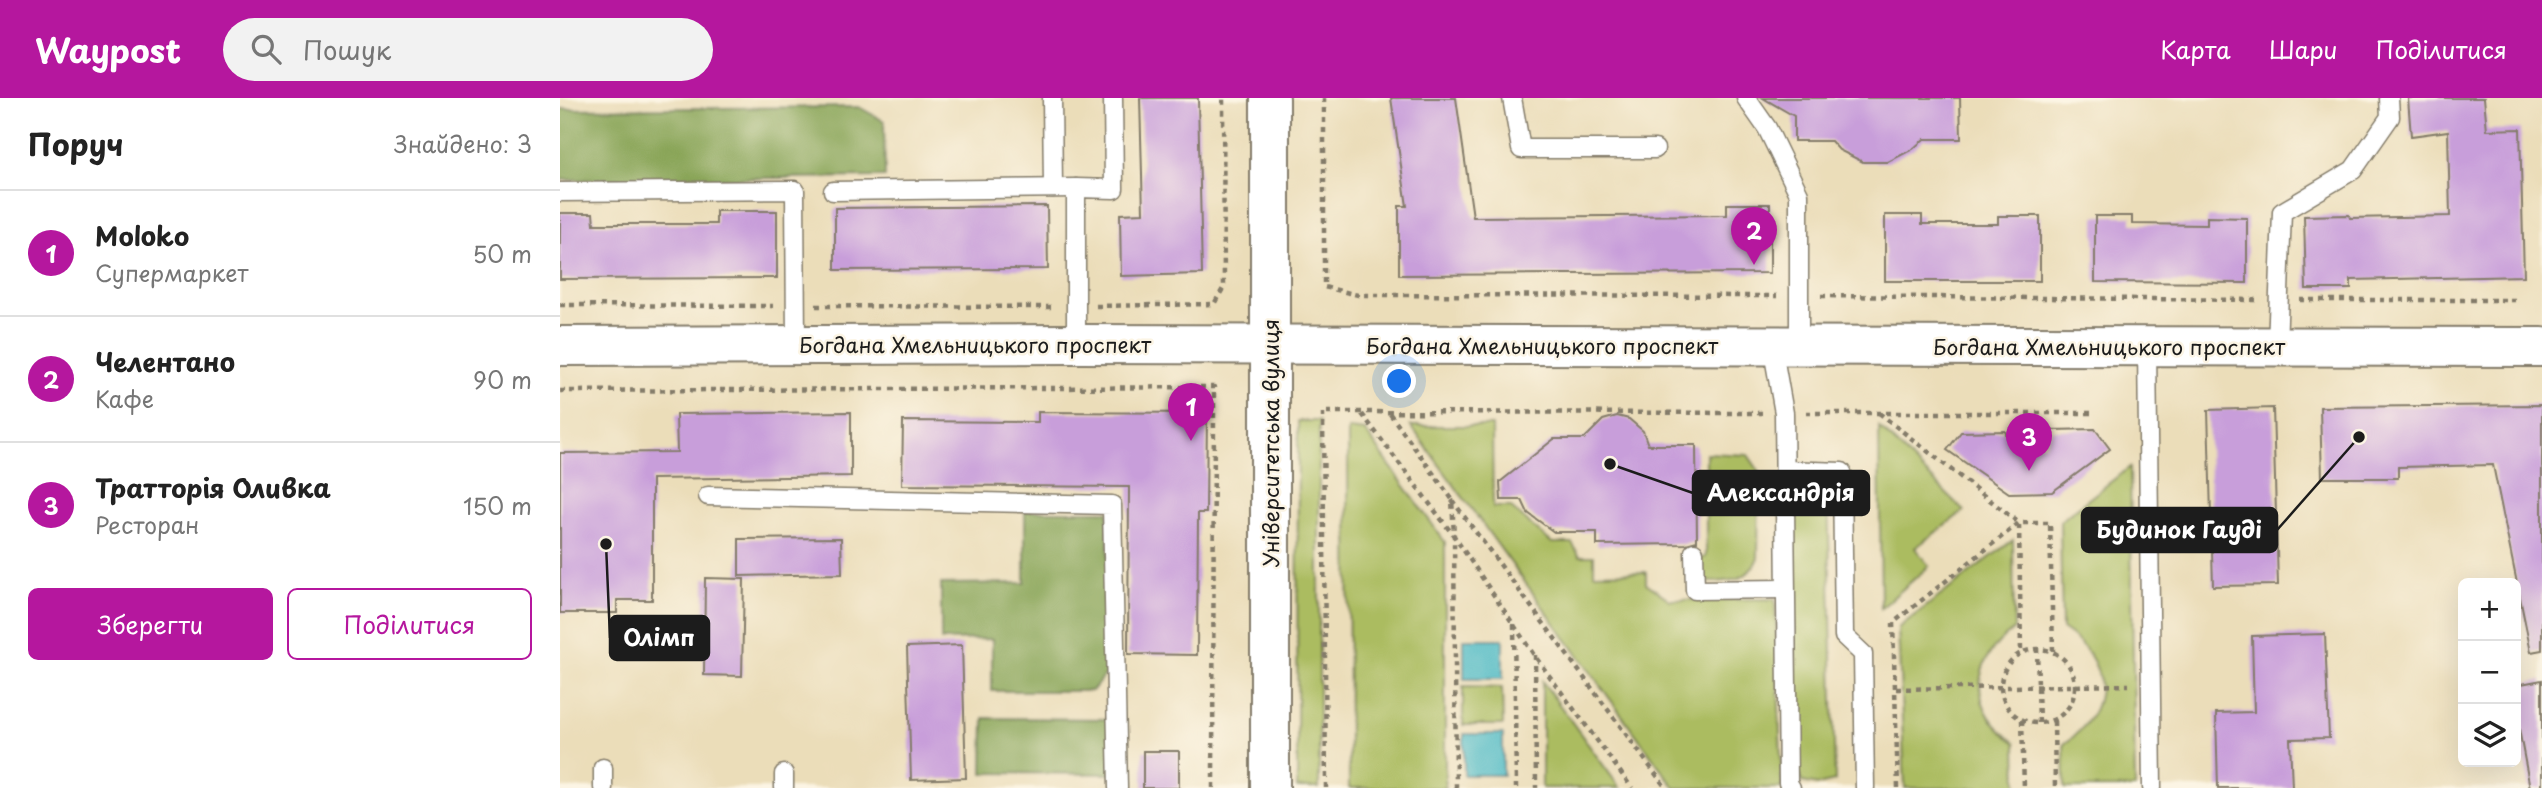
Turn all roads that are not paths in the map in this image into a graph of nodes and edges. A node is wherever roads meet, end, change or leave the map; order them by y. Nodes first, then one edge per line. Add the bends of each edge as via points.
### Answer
1 (1052, 98) edge
2 (1113, 98) edge
3 (1270, 98) edge
4 (1512, 98) edge
5 (1746, 98) edge
6 (2389, 98) edge
7 (1655, 149) dead end
8 (1053, 188) junction
9 (1076, 188) junction
10 (833, 191) dead end
11 (560, 192) edge
12 (1076, 325) junction
13 (1270, 344) junction
14 (796, 345) junction
15 (2536, 345) edge
16 (560, 346) edge
17 (1786, 346) junction
18 (2147, 346) junction
19 (2277, 346) junction
20 (1785, 470) junction
21 (708, 496) dead end
22 (1694, 552) dead end
23 (1786, 589) junction
24 (603, 768) dead end
25 (603, 788) edge
26 (1118, 788) edge
27 (1270, 788) edge
28 (1791, 788) edge
29 (1865, 788) edge
30 (2152, 788) edge

1 - 8 lane
2 - 9 lane via 1114,189
3 - 13 main road, Університетська вулиця
4 - 7 lane via 1521,149
5 - 17 lane via 1767,128 1798,194 1799,296
6 - 19 lane via 2390,117 2353,170 2282,212
8 - 9 lane
8 - 10 lane
9 - 12 lane
11 - 14 lane via 795,190
12 - 13 main road, Богдана Хмельницького проспект
12 - 14 main road, Богдана Хмельницького проспект
13 - 17 main road, Богдана Хмельницького проспект
13 - 27 main road, Університетська вулиця
14 - 16 main road, Богдана Хмельницького проспект
15 - 19 main road, Богдана Хмельницького проспект
17 - 18 main road, Богдана Хмельницького проспект
17 - 20 lane
18 - 19 main road, Богдана Хмельницького проспект
18 - 30 lane
20 - 23 lane
20 - 29 lane via 1842,472 1844,636 1863,654
21 - 26 lane via 1112,505
22 - 23 lane via 1695,590
23 - 28 lane
24 - 25 lane

